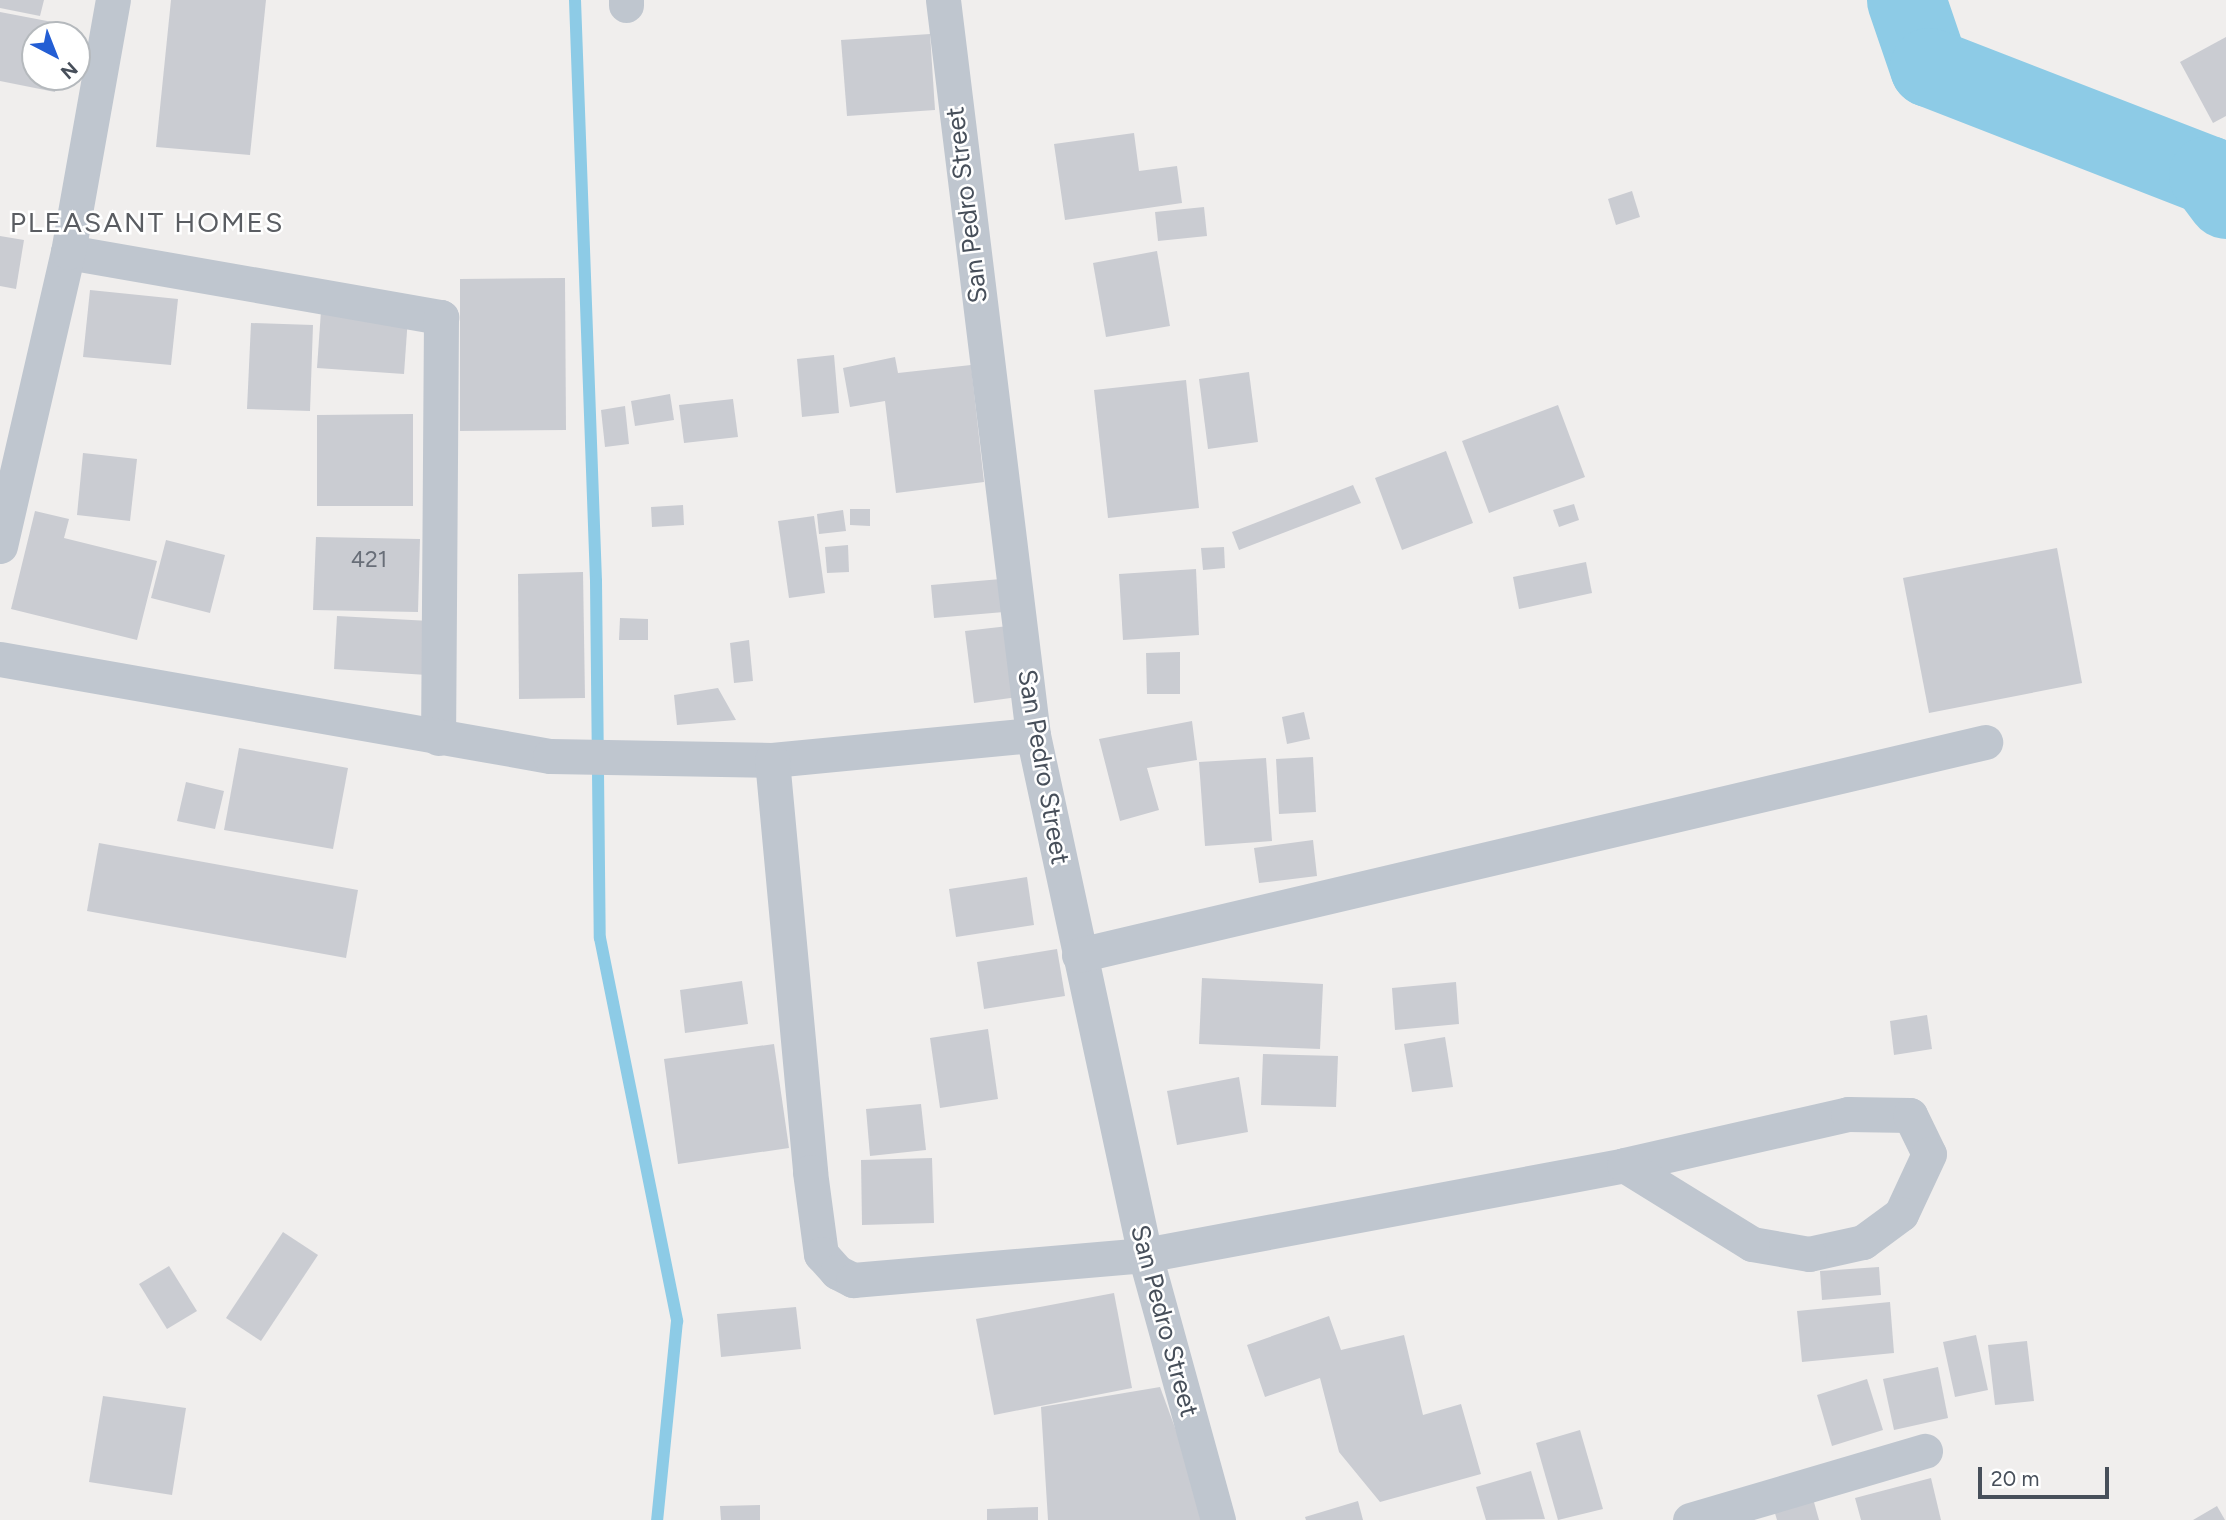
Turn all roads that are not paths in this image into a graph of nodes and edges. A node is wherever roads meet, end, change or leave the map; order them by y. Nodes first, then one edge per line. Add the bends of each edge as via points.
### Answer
1 (113, 0) edge
2 (943, 0) edge
3 (68, 252) junction
4 (0, 546) edge
5 (0, 659) edge
6 (1033, 735) junction
7 (438, 738) junction
8 (1985, 742) dead end
9 (772, 760) junction
10 (1079, 955) junction
11 (1624, 1166) junction
12 (1145, 1255) junction
13 (1925, 1451) dead end
14 (1218, 1520) edge
15 (1689, 1520) edge

1 - 3 street
2 - 6 street, San Pedro Street
3 - 4 street
3 - 7 street via 441,317
5 - 7 street
6 - 9 street
6 - 10 street, San Pedro Street
7 - 9 street via 550,756
8 - 10 street
9 - 12 street via 821,1254 853,1280
10 - 12 street, San Pedro Street
11 - 11 street via 1752,1244 1809,1254 1863,1242 1901,1214 1929,1154 1918,1123 1893,1111 1848,1114
11 - 12 street
12 - 14 street, San Pedro Street
13 - 15 street

